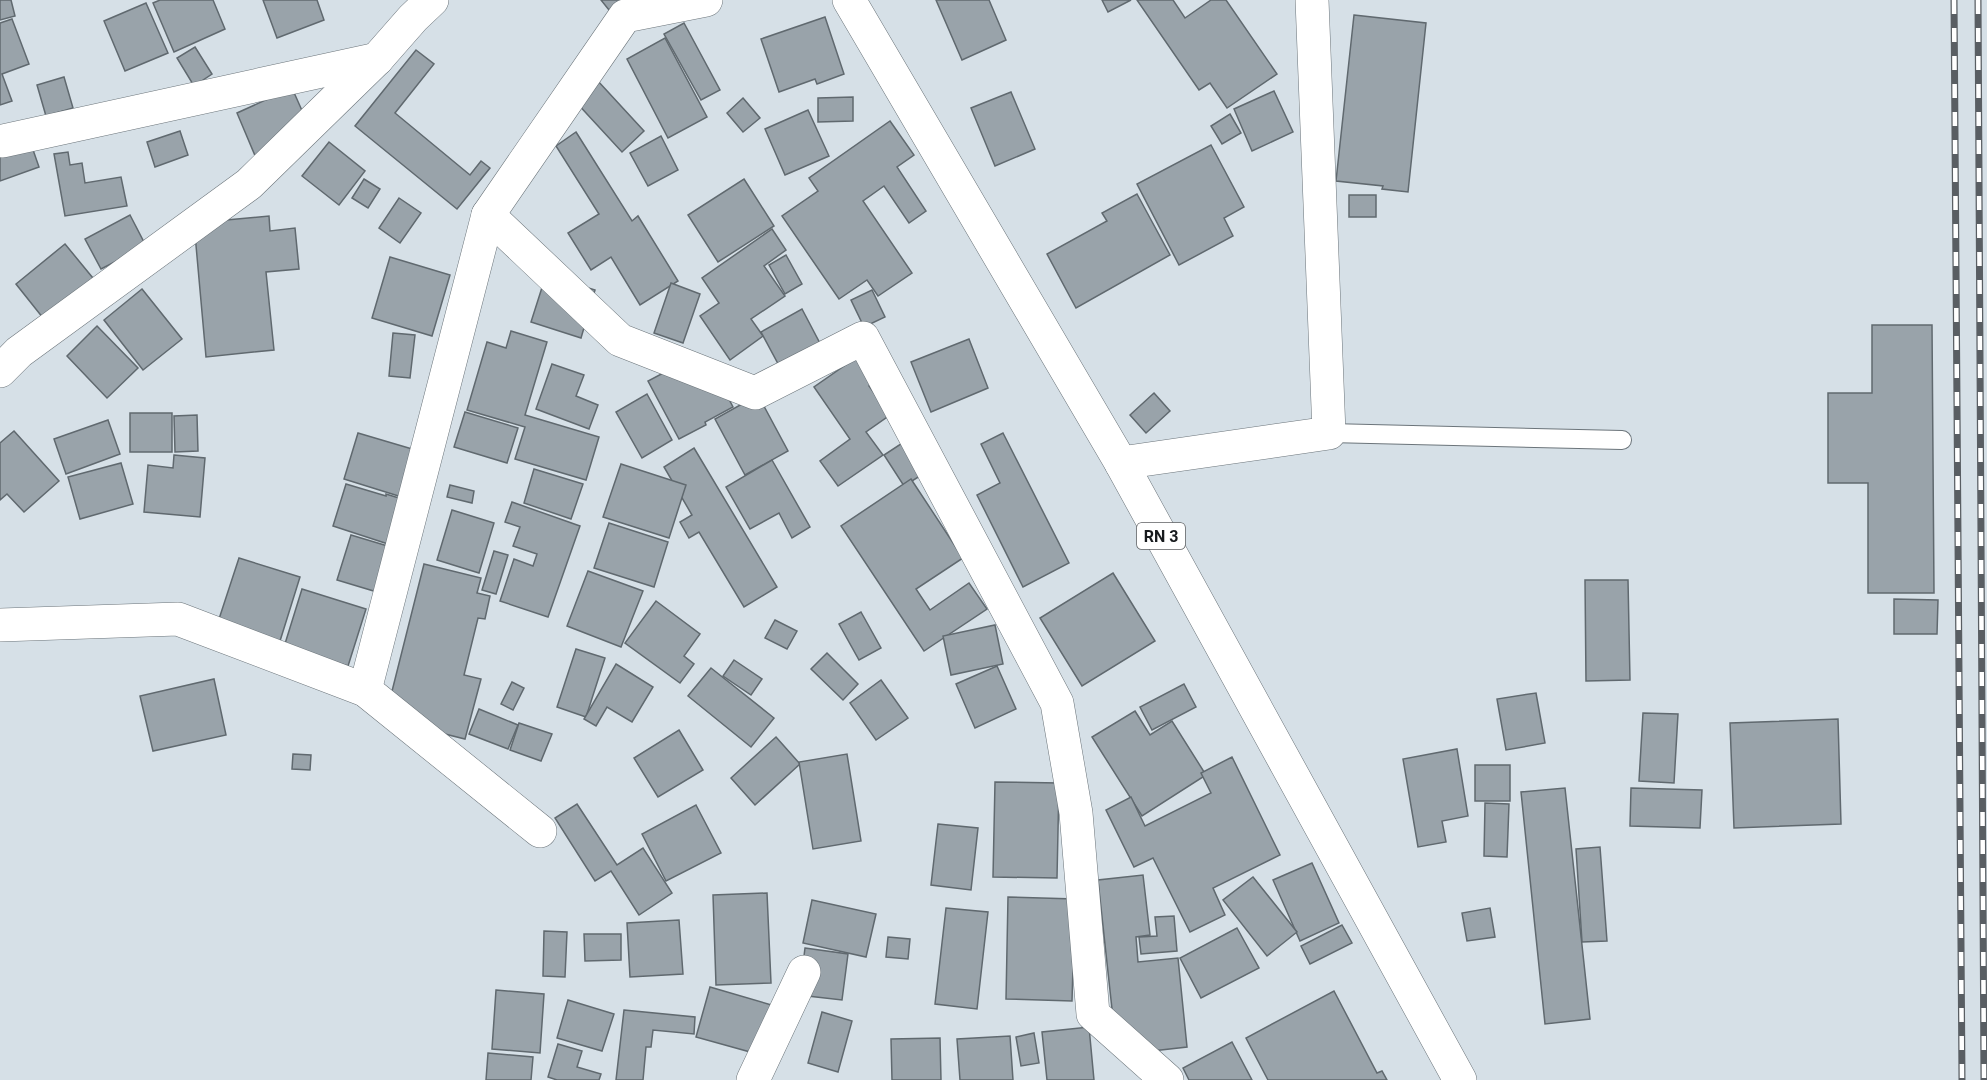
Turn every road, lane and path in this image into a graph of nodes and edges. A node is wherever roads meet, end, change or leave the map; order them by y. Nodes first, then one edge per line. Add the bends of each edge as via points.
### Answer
1 (432, 0) edge
2 (706, 0) edge
3 (849, 0) edge
4 (1312, 0) edge
5 (377, 59) junction
6 (3, 141) dead end
7 (488, 215) junction
8 (0, 371) edge
9 (1329, 433) junction
10 (1622, 440) dead end
11 (1121, 463) junction
12 (0, 625) edge
13 (365, 690) junction
14 (540, 831) dead end
15 (804, 972) dead end
16 (753, 1080) edge
17 (1167, 1080) edge
18 (1460, 1080) edge

1 - 5 street
2 - 7 street via 625,16
3 - 11 street, RN 3
4 - 9 street
5 - 6 street
5 - 8 street via 249,184 19,352
7 - 13 street
7 - 17 street via 620,340 755,393 862,338 1057,703 1076,813 1093,1014
9 - 10 lane
9 - 11 street
11 - 18 street, RN 3
12 - 13 street via 178,619
13 - 14 street
15 - 16 street

